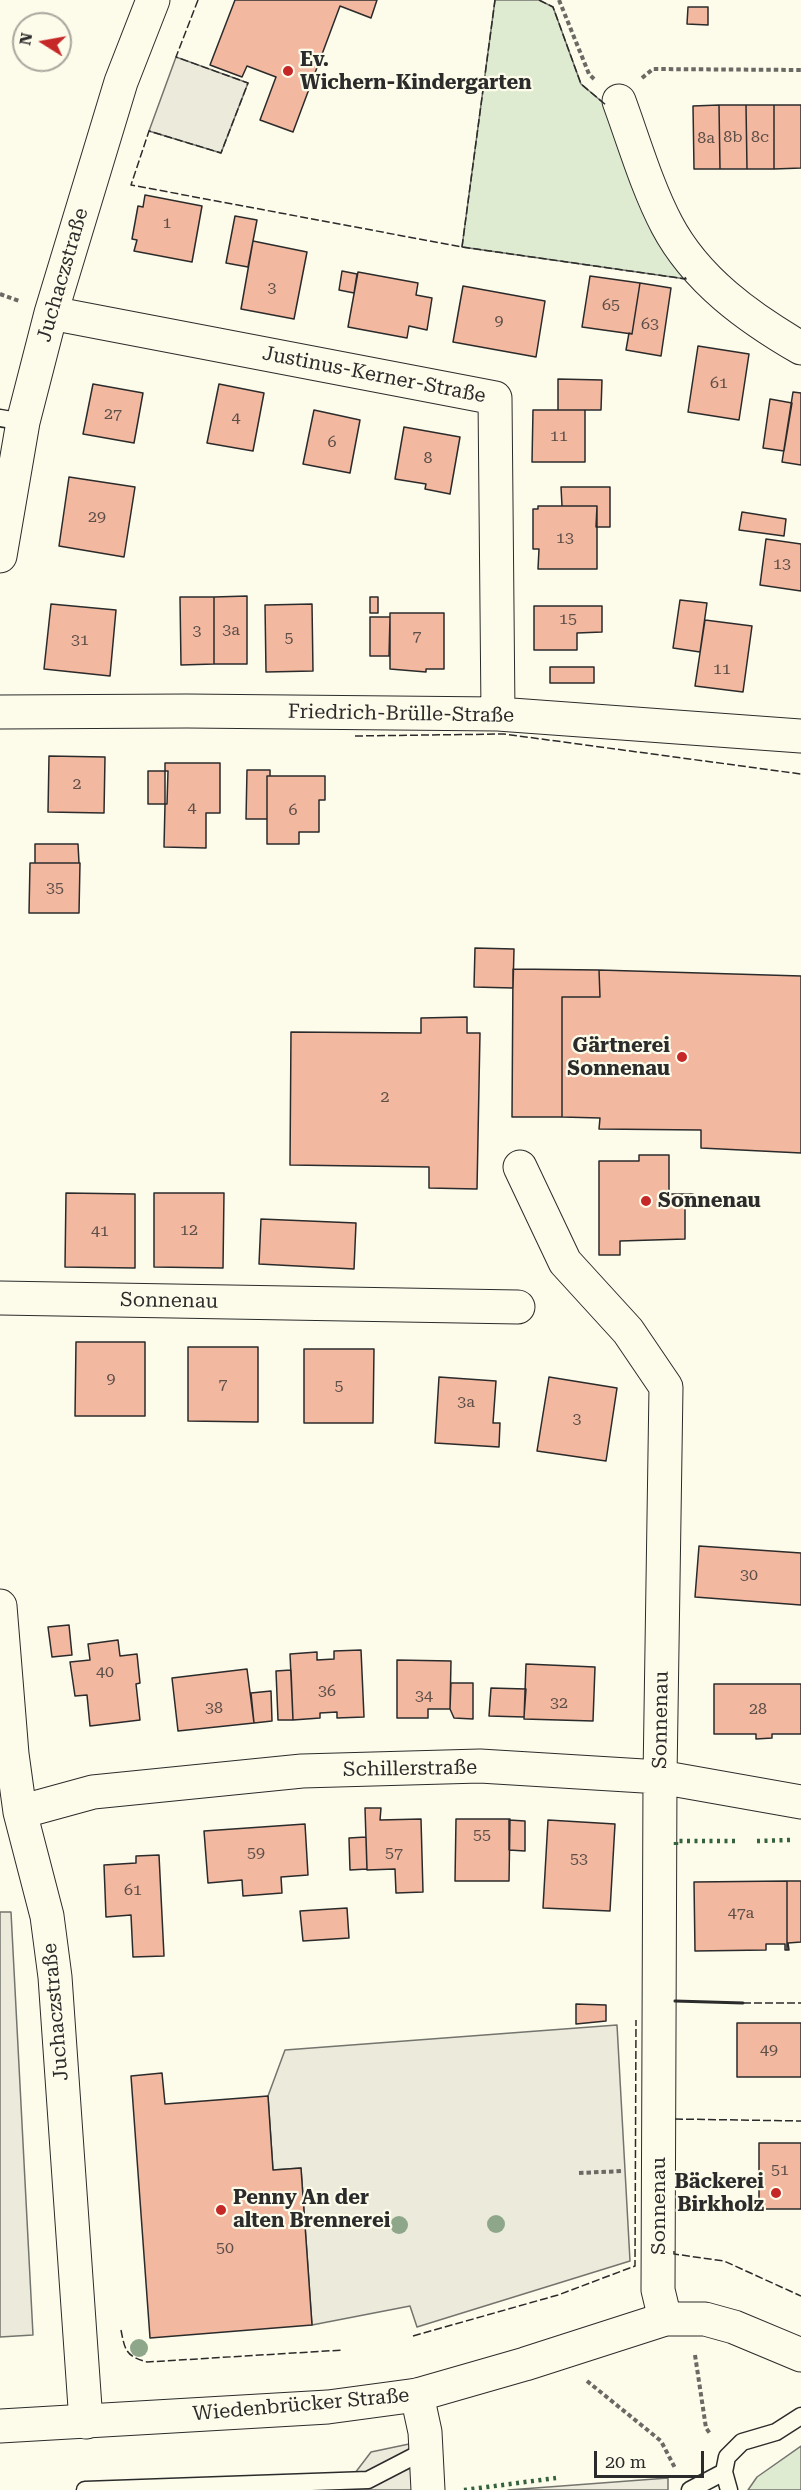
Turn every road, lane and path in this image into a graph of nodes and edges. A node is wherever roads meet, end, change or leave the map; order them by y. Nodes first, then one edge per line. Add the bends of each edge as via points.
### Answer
1 (153, 0) edge
2 (559, 0) edge
3 (801, 70) edge
4 (617, 100) junction
5 (51, 313) junction
6 (801, 348) edge
7 (11, 420) edge
8 (0, 556) edge
9 (0, 712) edge
10 (498, 714) junction
11 (801, 736) edge
12 (520, 1167) dead end
13 (0, 1298) edge
14 (518, 1308) dead end
15 (0, 1606) edge
16 (660, 1777) junction
17 (801, 1802) edge
18 (20, 1812) junction
19 (624, 2171) dead end
20 (579, 2173) dead end
21 (665, 2319) junction
22 (695, 2352) dead end
23 (801, 2355) edge
24 (587, 2381) dead end
25 (417, 2395) junction
26 (801, 2416) edge
27 (86, 2422) junction
28 (0, 2427) edge
29 (426, 2450) junction
30 (726, 2465) junction
31 (677, 2472) dead end
32 (84, 2490) edge
33 (428, 2490) edge
34 (690, 2490) edge
35 (729, 2490) edge

1 - 5 street, Juchaczstraße via 121,82
2 - 4 path via 589,74
3 - 4 path via 653,69
4 - 6 street via 668,226 695,267 739,307
5 - 7 street, Juchaczstraße
5 - 10 street, Justinus-Kerner-Straße via 495,398
7 - 8 street, Juchaczstraße
9 - 10 street, Friedrich-Brülle-Straße
10 - 11 street, Friedrich-Brülle-Straße
12 - 16 street, Sonnenau via 565,1263 628,1331 666,1387
13 - 14 street, Sonnenau
15 - 18 street, Juchaczstraße
16 - 17 street, Schillerstraße
16 - 18 street, Schillerstraße via 480,1766 302,1771 93,1792
16 - 21 street, Sonnenau via 658,2290
18 - 27 street, Juchaczstraße via 47,1916 55,1977
19 - 20 path
21 - 23 street, Wiedenbrücker Straße via 705,2319
21 - 25 street, Wiedenbrücker Straße
22 - 30 path via 706,2428
24 - 31 path via 660,2440
25 - 27 street, Wiedenbrücker Straße via 328,2407
25 - 29 street
26 - 30 lane via 776,2432 742,2442
27 - 28 street, Wiedenbrücker Straße
29 - 32 lane via 368,2480
29 - 33 street
30 - 34 lane
30 - 35 lane

